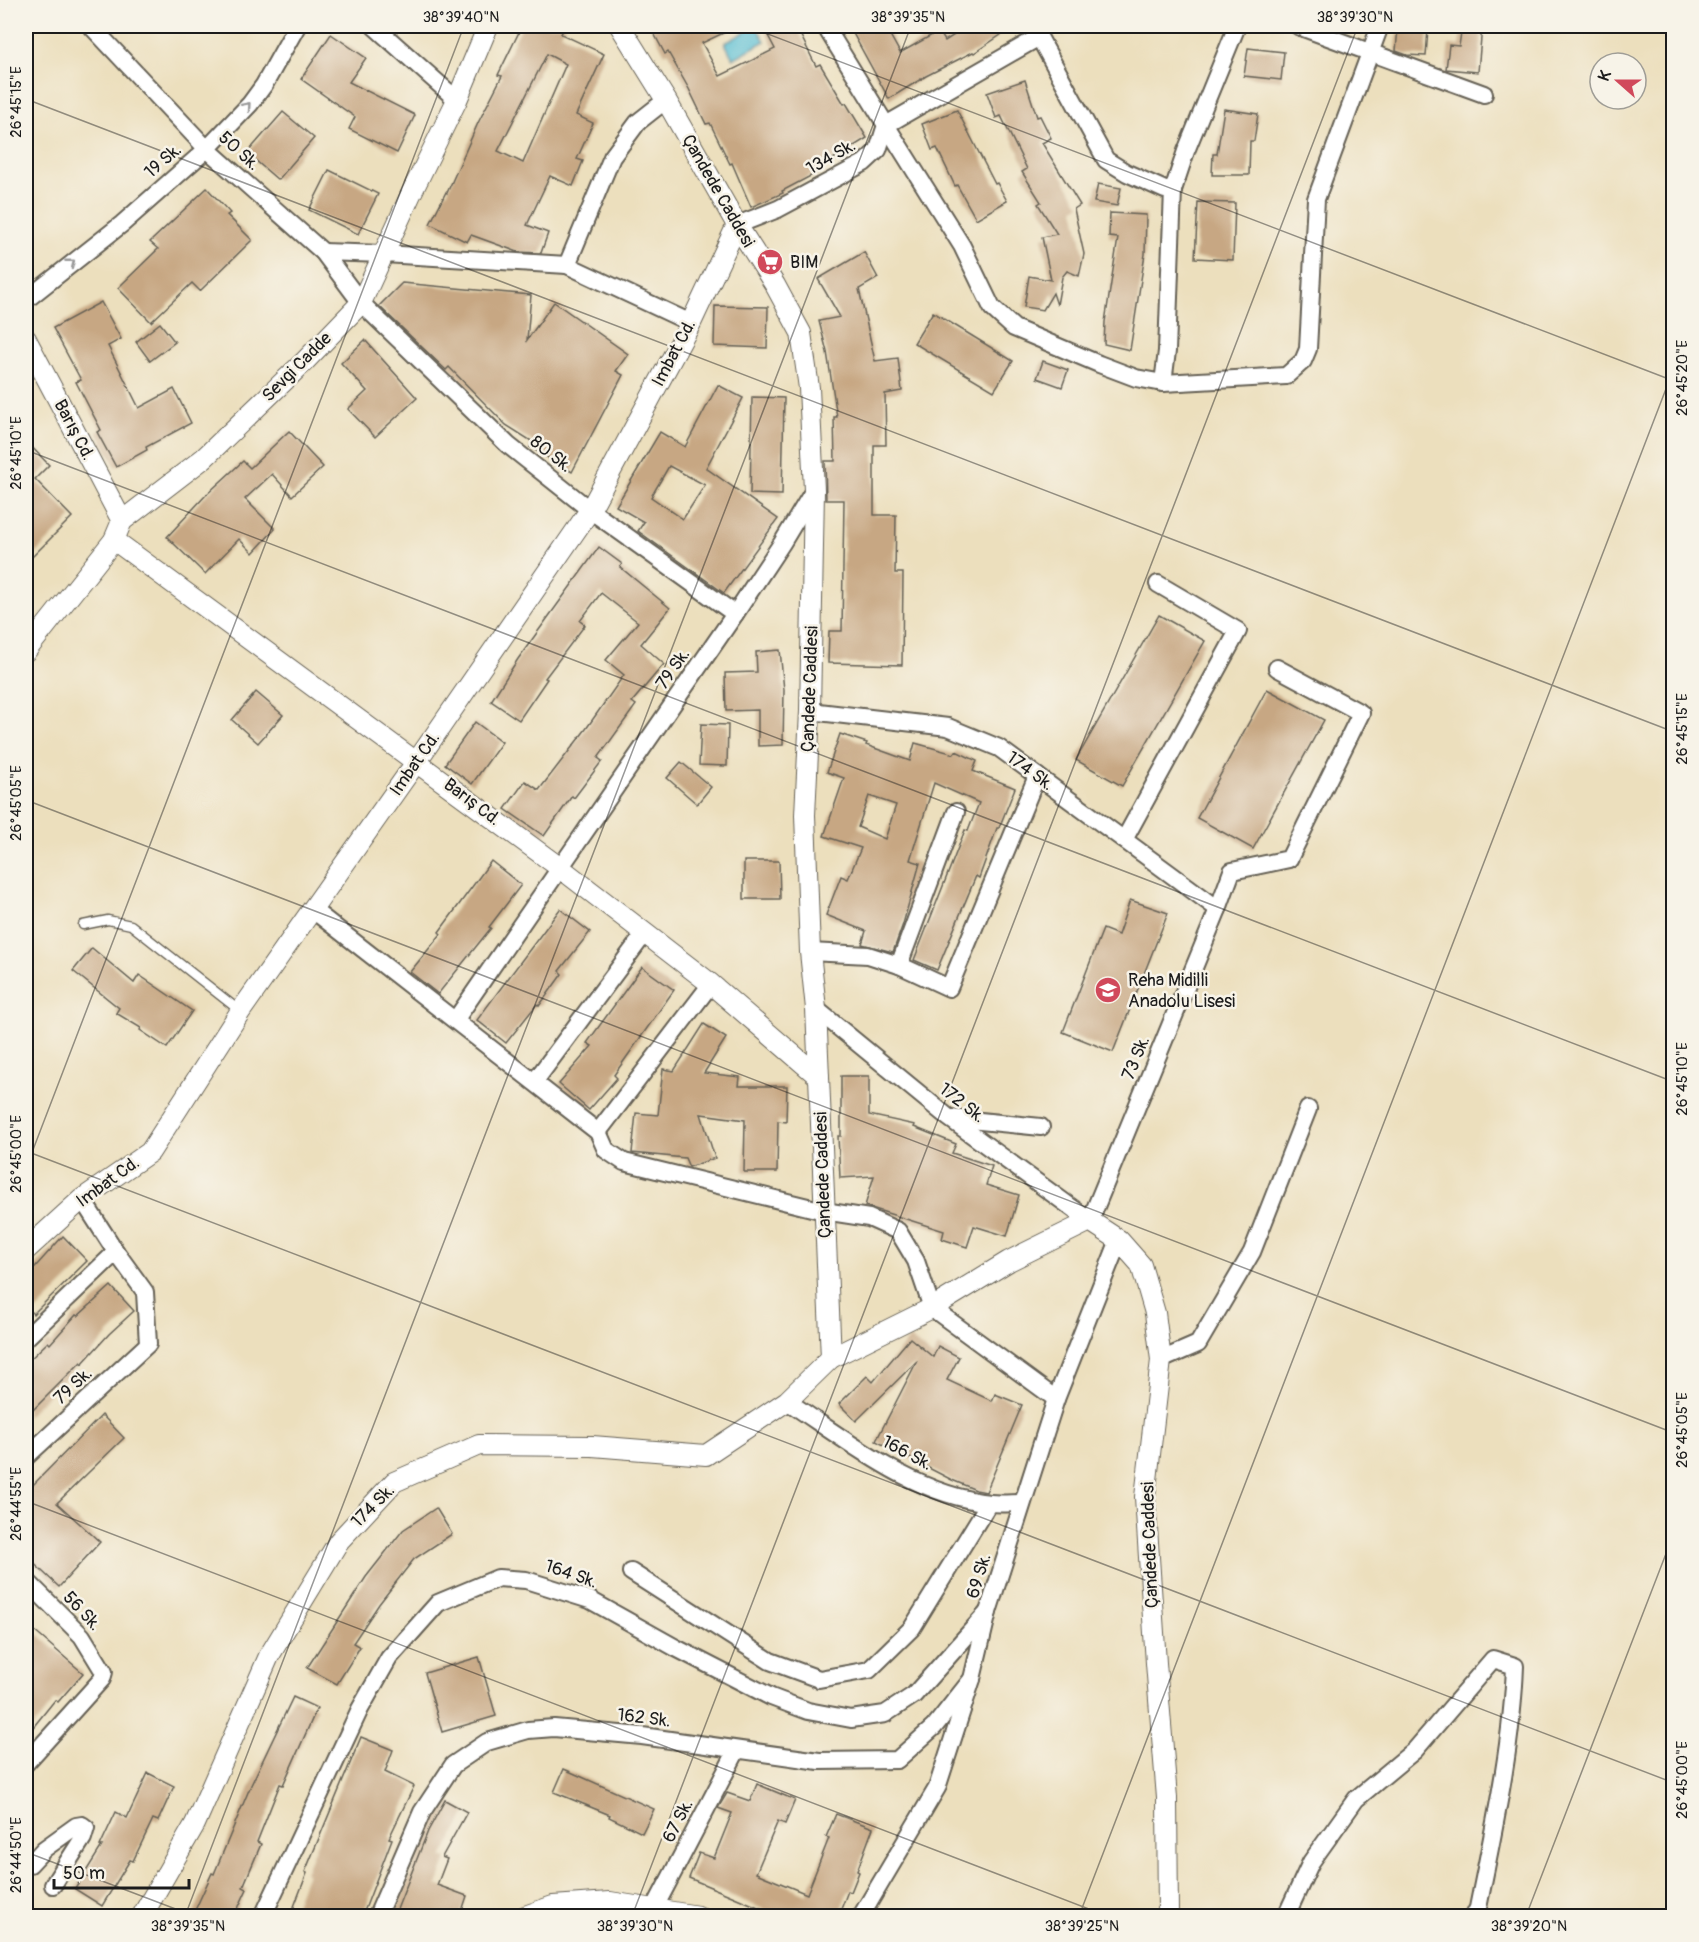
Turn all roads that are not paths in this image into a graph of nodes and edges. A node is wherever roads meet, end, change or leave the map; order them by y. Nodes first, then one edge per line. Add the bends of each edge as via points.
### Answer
1 (92, 26) edge
2 (297, 26) edge
3 (374, 26) edge
4 (488, 26) edge
5 (620, 26) edge
6 (825, 26) edge
7 (1237, 26) edge
8 (1298, 26) edge
9 (1380, 26) edge
10 (1036, 31) edge
11 (1369, 52) junction
12 (1484, 94) dead end
13 (457, 100) junction
14 (666, 100) junction
15 (886, 125) junction
16 (207, 149) junction
17 (1173, 190) junction
18 (737, 225) junction
19 (323, 252) junction
20 (384, 254) junction
21 (567, 265) junction
22 (26, 300) edge
23 (361, 303) junction
24 (690, 323) junction
25 (26, 339) edge
26 (1163, 383) junction
27 (814, 490) junction
28 (590, 510) junction
29 (122, 521) junction
30 (114, 540) junction
31 (1158, 584) dead end
32 (735, 614) junction
33 (26, 651) edge
34 (1277, 668) dead end
35 (810, 711) junction
36 (417, 761) junction
37 (1037, 776) junction
38 (956, 812) dead end
39 (1124, 840) junction
40 (560, 867) junction
41 (1218, 909) junction
42 (313, 910) junction
43 (82, 925) dead end
44 (645, 933) junction
45 (810, 952) junction
46 (899, 965) junction
47 (711, 984) junction
48 (816, 1009) junction
49 (240, 1012) junction
50 (456, 1019) junction
51 (819, 1077) junction
52 (535, 1081) junction
53 (1308, 1109) dead end
54 (949, 1118) junction
55 (1041, 1127) dead end
56 (598, 1132) junction
57 (82, 1199) junction
58 (824, 1211) junction
59 (1090, 1221) junction
60 (1119, 1240) junction
61 (26, 1250) edge
62 (116, 1252) junction
63 (932, 1308) junction
64 (26, 1338) edge
65 (831, 1358) junction
66 (1161, 1360) junction
67 (1056, 1399) junction
68 (787, 1401) junction
69 (26, 1457) edge
70 (989, 1503) junction
71 (1022, 1503) junction
72 (631, 1572) dead end
73 (29, 1590) edge
74 (988, 1612) junction
75 (972, 1679) junction
76 (736, 1750) junction
77 (26, 1763) edge
78 (26, 1864) edge
79 (53, 1885) dead end
80 (654, 1909) junction
81 (142, 1917) edge
82 (263, 1917) edge
83 (377, 1917) edge
84 (525, 1917) edge
85 (698, 1917) edge
86 (861, 1917) edge
87 (1168, 1917) edge
88 (1286, 1917) edge
89 (1474, 1917) edge

1 - 16 street, 50 Sk.
16 -> 2 street, 19 Sk. via 264,85
3 - 13 street
4 - 13 street, Sevgi Cadde
5 - 14 street, Çandede Caddesi
6 - 15 street
7 - 17 street
8 - 11 street
9 - 11 street
10 - 15 street
10 - 17 street via 1106,159 1127,173
11 - 12 street
11 - 26 street via 1316,199 1309,340 1303,361 1286,376
13 - 20 street, Sevgi Cadde
14 - 18 street, Çandede Caddesi
14 - 21 street via 638,122 612,157
15 - 18 street, 134 Sk. via 878,150 864,163 778,209
15 - 26 street via 962,246 992,308 1014,328 1108,368
16 - 19 street, 50 Sk.
22 -> 16 street, 19 Sk. via 122,224
17 - 26 street
18 - 24 street, Imbat Cd.
18 - 27 street, Çandede Caddesi via 801,333 809,388
19 - 20 street
19 - 23 street, 50 Sk.
20 - 21 street
20 - 23 street, Sevgi Cadde
21 - 24 street
23 - 28 street, 80 Sk. via 508,445
23 - 29 street, Sevgi Cadde via 204,458
24 - 28 street, Imbat Cd.
25 - 29 street, Barış Cd.
27 - 32 street, 79 Sk.
27 - 35 street, Çandede Caddesi
28 - 32 street, 80 Sk.
28 - 36 street, Imbat Cd.
29 - 30 street, Sevgi Cadde
30 - 33 street, Sevgi Cadde
30 - 36 street, Barış Cd.
31 - 39 street via 1238,631
32 - 40 street, 79 Sk.
34 - 41 street, 73 Sk. via 1361,713 1289,859 1232,871
35 - 37 street, 174 Sk. via 948,727 999,748
35 - 45 street, Çandede Caddesi via 805,815
36 - 40 street, Barış Cd.
36 - 42 street, Imbat Cd.
37 - 39 street, 174 Sk.
37 - 46 street via 949,988
38 - 46 street
39 - 41 street, 174 Sk.
40 - 44 street, Barış Cd.
40 - 50 street, 79 Sk.
41 - 59 street, 73 Sk.
42 - 49 street, Imbat Cd.
42 - 50 street
43 - 49 lane via 108,920 131,925
44 - 47 street, Barış Cd.
44 - 52 street
45 - 46 street via 868,955
45 - 48 street, Çandede Caddesi
47 - 51 street, Barış Cd.
47 - 56 street
48 - 51 street, Çandede Caddesi
48 - 54 street, 172 Sk.
49 - 57 street, Imbat Cd. via 150,1152
50 - 52 street
51 - 58 street, Çandede Caddesi
52 - 56 street
53 - 66 street via 1252,1252 1204,1334 1198,1344
54 - 55 street
54 - 59 street, 172 Sk.
56 - 58 street via 606,1150 624,1161
57 - 61 street, Imbat Cd.
57 - 62 street
58 - 63 street via 868,1218 898,1231 916,1261
58 - 65 street, Çandede Caddesi
59 - 60 street, Çandede Caddesi
59 - 63 street via 1009,1261
60 - 66 street, Çandede Caddesi via 1141,1265 1155,1313
60 - 67 street, 69 Sk.
62 - 64 street
62 - 69 street, 79 Sk. via 145,1292 148,1344
63 - 65 street
63 - 67 street
65 - 68 street, 174 Sk.
66 - 87 street, Çandede Caddesi via 1145,1497 1167,1798
67 - 71 street, 69 Sk.
68 - 70 street, 166 Sk. via 909,1479 948,1494
68 - 81 street, 174 Sk. via 706,1455 592,1446 479,1445 394,1482 339,1541 269,1656 195,1824
70 - 71 street, 166 Sk.
70 - 72 street via 912,1628 869,1670 819,1679 770,1661
71 - 74 street, 69 Sk.
73 - 77 street, 56 Sk. via 82,1636 104,1672 102,1679
74 - 75 street, 69 Sk.
74 - 82 street, 164 Sk. via 914,1695 885,1714 851,1719 808,1711 771,1697 590,1600 526,1580 498,1578 438,1603 389,1658 366,1699
75 - 76 street, 162 Sk. via 934,1727 897,1760 819,1761
75 - 86 street, 69 Sk. via 937,1788
76 - 80 street, 67 Sk.
76 - 83 street, 162 Sk. via 554,1728 528,1730 487,1742 453,1765 422,1812
78 - 79 street via 76,1826 86,1828
80 - 84 street via 610,1902 553,1906
80 - 85 street
88 - 89 street via 1311,1862 1356,1799 1415,1750 1493,1659 1515,1666 1513,1708

